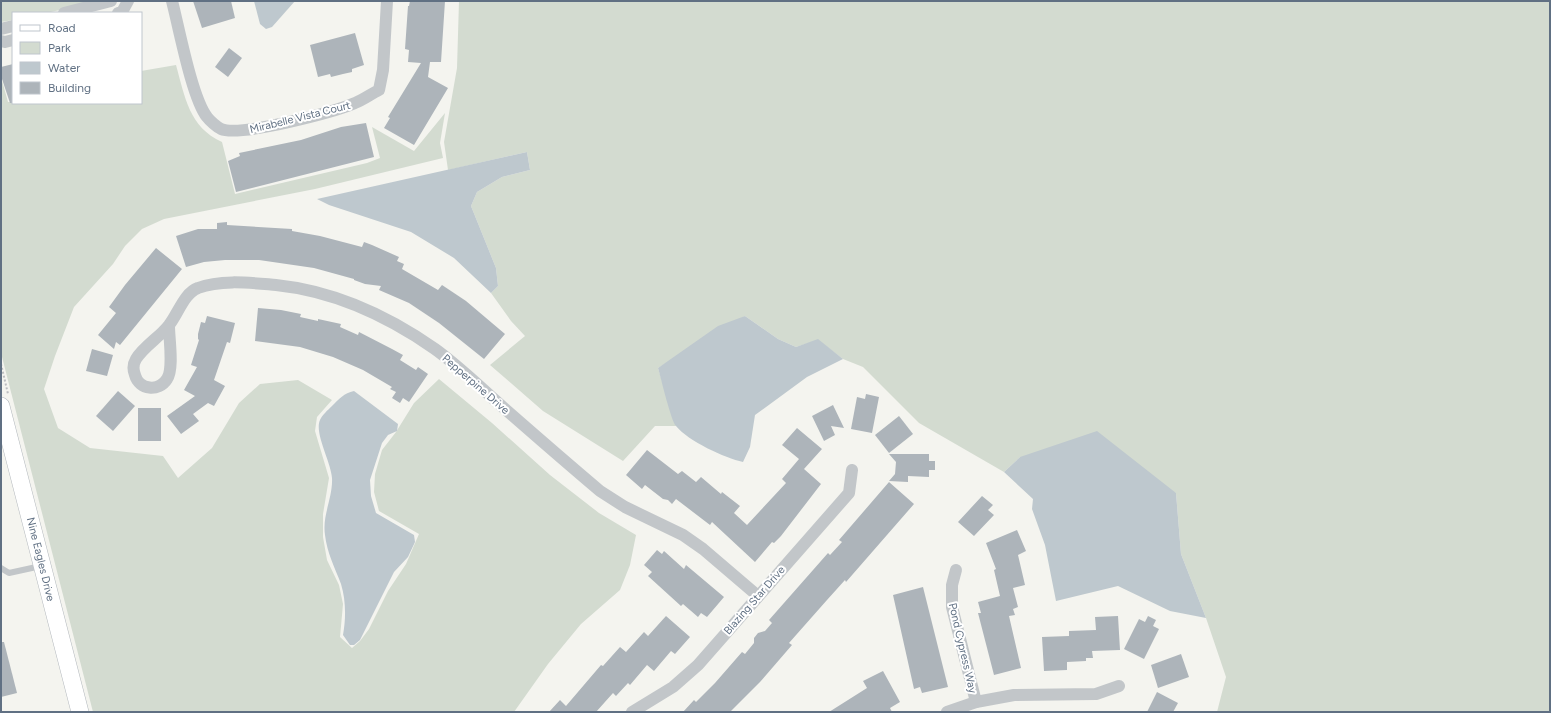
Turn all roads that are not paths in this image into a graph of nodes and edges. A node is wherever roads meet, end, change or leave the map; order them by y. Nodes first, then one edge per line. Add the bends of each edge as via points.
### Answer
1 (112, 1) edge
2 (128, 1) edge
3 (172, 1) edge
4 (387, 1) edge
5 (68, 12) edge
6 (122, 12) edge
7 (12, 26) edge
8 (1, 29) edge
9 (12, 40) edge
10 (1, 41) edge
11 (169, 326) junction
12 (1, 406) edge
13 (852, 470) dead end
14 (42, 566) junction
15 (1, 568) edge
16 (956, 570) dead end
17 (758, 596) junction
18 (1119, 686) dead end
19 (976, 702) junction
20 (80, 712) edge
21 (632, 712) edge
22 (946, 712) edge

1 - 5 street
2 - 6 street
3 - 4 street, Mirabelle Vista Court via 203,111 221,129 232,131 283,123 344,107 379,90 383,70
7 - 8 street
9 - 10 street
11 - 11 street, Pepperpine Drive via 171,372 161,386 143,386 134,374 136,358
11 - 17 street, Pepperpine Drive via 187,297 196,288 207,285 298,288 362,307 436,350 600,491 625,507 683,535
12 - 14 street, Nine Eagles Drive
13 - 17 street, Blazing Star Drive via 850,493
14 - 15 lane via 9,573
14 - 20 street, Nine Eagles Drive
16 - 19 street, Pond Cypress Way via 952,586 952,607
17 - 21 street, Blazing Star Drive via 698,665 673,687
18 - 19 street via 1096,694 1014,696
19 - 22 street

